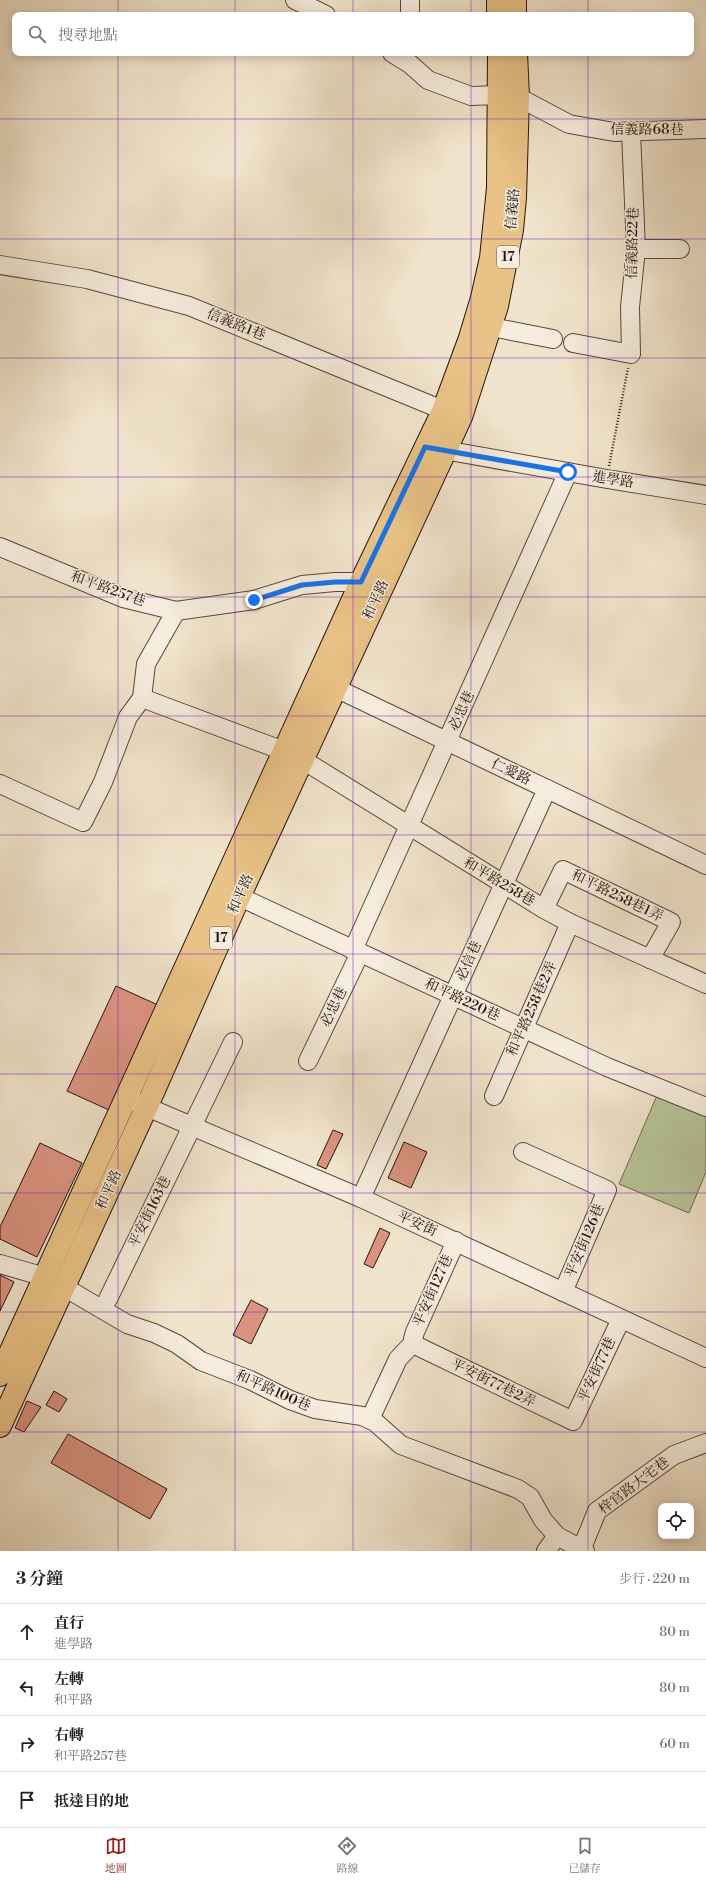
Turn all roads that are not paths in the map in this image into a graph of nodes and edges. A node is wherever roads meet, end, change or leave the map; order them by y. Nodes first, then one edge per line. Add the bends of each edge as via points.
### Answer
1 (295, 0) edge
2 (410, 0) edge
3 (498, 0) edge
4 (515, 0) edge
5 (320, 12) edge
6 (410, 12) edge
7 (498, 12) edge
8 (515, 12) edge
9 (500, 56) edge
10 (515, 56) edge
11 (410, 58) edge
12 (508, 96) junction
13 (706, 129) edge
14 (631, 132) junction
15 (636, 249) junction
16 (680, 249) dead end
17 (0, 265) edge
18 (491, 328) junction
19 (553, 339) dead end
20 (573, 343) dead end
21 (452, 414) junction
22 (436, 449) junction
23 (568, 472) junction
24 (706, 495) edge
25 (0, 547) edge
26 (361, 582) junction
27 (176, 611) junction
28 (326, 683) junction
29 (142, 698) junction
30 (448, 742) junction
31 (284, 751) junction
32 (303, 760) junction
33 (0, 784) edge
34 (547, 789) junction
35 (409, 827) junction
36 (706, 865) edge
37 (503, 885) junction
38 (230, 893) junction
39 (544, 909) junction
40 (570, 923) junction
41 (356, 951) junction
42 (650, 959) junction
43 (706, 984) edge
44 (453, 996) junction
45 (524, 1029) junction
46 (232, 1042) dead end
47 (308, 1061) dead end
48 (494, 1096) dead end
49 (125, 1098) junction
50 (147, 1106) junction
51 (706, 1107) edge
52 (192, 1125) junction
53 (524, 1152) dead end
54 (361, 1198) junction
55 (456, 1241) junction
56 (0, 1264) edge
57 (45, 1277) junction
58 (64, 1287) junction
59 (563, 1292) junction
60 (108, 1299) dead end
61 (621, 1320) junction
62 (414, 1342) junction
63 (706, 1358) edge
64 (0, 1375) edge
65 (370, 1419) junction
66 (573, 1422) joint
67 (0, 1426) edge
68 (706, 1443) edge
69 (557, 1536) junction
70 (583, 1550) edge
71 (546, 1551) edge

1 - 5 street
2 - 6 street
3 - 7 main road
4 - 8 main road
9 - 12 main road, 信義路 / 17
10 - 12 main road, 信義路 / 17
11 - 12 street via 428,80 471,96
12 - 14 street, 信義路68巷 via 568,124 614,132
12 - 18 main road, 信義路 / 17 via 515,198 505,270
12 - 21 main road, 信義路 / 17 via 491,258
13 - 14 street, 信義路68巷
14 - 15 street, 信義路22巷
15 - 16 street
15 - 20 street, 信義路22巷 via 630,307 631,354
17 - 21 street, 信義路1巷 via 87,279 189,306
18 - 19 street
18 - 21 main road, 信義路 / 17
21 - 22 main road, 信義路 / 17
22 - 23 street, 進學路
22 - 26 main road, 和平路 / 17
22 - 28 main road, 和平路 / 17
23 - 24 street, 進學路
23 - 30 street, 必忠巷
25 - 27 street, 和平路257巷 via 123,598
26 - 27 street, 和平路257巷 via 302,585 254,600
26 - 28 main road, 和平路 / 17
27 - 29 street via 146,664
28 - 30 street, 仁愛路
28 - 31 main road, 和平路 / 17
28 - 32 main road, 和平路 / 17
29 - 31 street
29 - 33 street via 128,717 103,782 83,822
30 - 34 street, 仁愛路
30 - 35 street, 必忠巷
31 - 38 main road, 和平路 / 17
32 - 35 street, 和平路258巷
32 - 38 main road, 和平路 / 17
34 - 36 street, 仁愛路
34 - 37 street, 必信巷
35 - 37 street, 和平路258巷
35 - 41 street, 必忠巷
37 - 39 street, 和平路258巷
37 - 44 street, 必信巷
38 - 41 street, 和平路220巷
38 - 49 main road, 和平路 / 17
38 - 50 main road, 和平路 / 17
39 - 40 street, 和平路258巷
39 - 42 street, 和平路258巷1弄 via 563,870 671,922
40 - 42 street, 和平路258巷
40 - 45 street, 和平路258巷2弄
41 - 44 street, 和平路220巷
41 - 47 street, 必忠巷
42 - 43 street, 和平路258巷
44 - 45 street, 和平路220巷
44 - 54 street, 必信巷
45 - 48 street, 和平路258巷2弄
45 - 51 street, 和平路220巷 via 607,1067
46 - 52 street, 平安街163巷
49 - 50 street, 平安街
49 - 57 main road, 和平路 / 17
50 - 52 street, 平安街
50 - 58 main road, 和平路 / 17
52 - 54 street, 平安街
52 - 60 street, 平安街163巷
53 - 59 street, 平安街126巷 via 607,1190
54 - 55 street, 平安街
55 - 59 street, 平安街
55 - 62 street, 平安街127巷 via 415,1332
56 - 57 street
57 - 64 main road, 和平路 / 17
58 - 65 street, 和平路100巷 via 127,1324 177,1344 201,1361 250,1380 290,1400 315,1409
58 - 67 main road, 和平路 / 17
59 - 61 street, 平安街
61 - 63 street, 平安街
61 - 66 street, 平安街77巷
62 - 65 street via 398,1359
62 - 66 street, 平安街77巷2弄 via 415,1345
65 - 69 street, 和平路100巷 via 402,1445 518,1488 530,1497 543,1520
68 - 70 street, 梓官路大宅巷 via 674,1455 597,1511
69 - 70 street, 梓官路大宅巷
69 - 71 street

